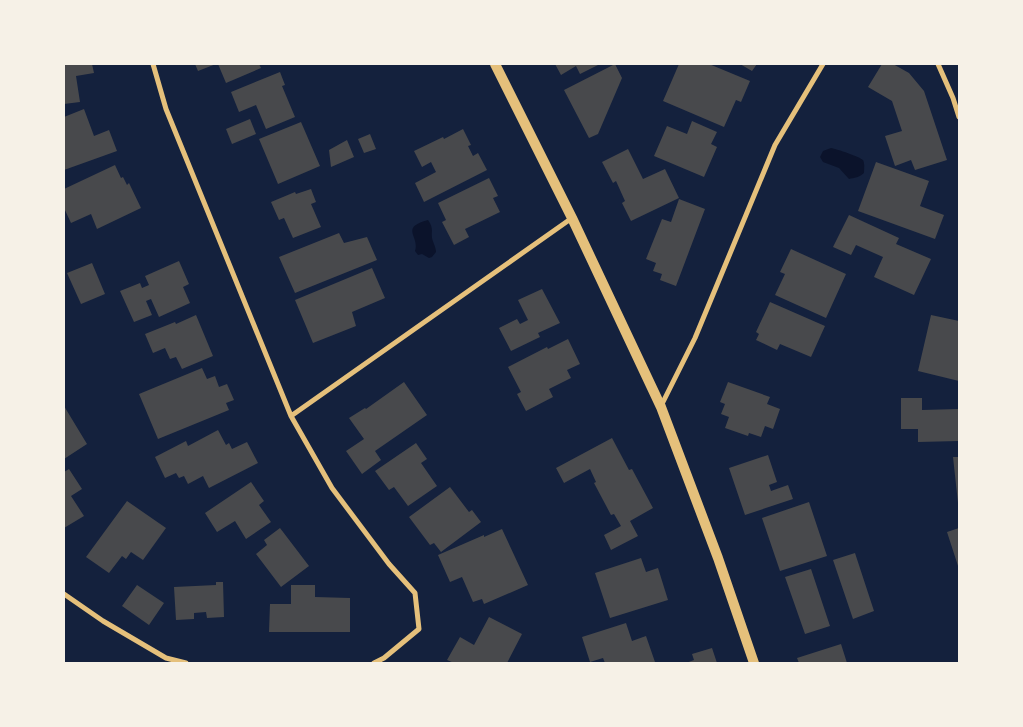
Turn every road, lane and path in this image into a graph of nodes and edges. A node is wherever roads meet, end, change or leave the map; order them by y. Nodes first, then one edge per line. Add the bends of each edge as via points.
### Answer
1 (153, 64) edge
2 (495, 64) edge
3 (823, 64) edge
4 (938, 64) edge
5 (959, 117) edge
6 (572, 218) junction
7 (661, 407) junction
8 (291, 416) junction
9 (64, 594) edge
10 (186, 663) edge
11 (374, 663) edge
12 (754, 663) edge

1 - 8 street via 166,109
2 - 6 main road
3 - 7 street via 775,145 694,338
4 - 5 street
6 - 7 main road
6 - 8 street
7 - 12 main road
8 - 11 street via 332,488 415,593 419,629
9 - 10 street via 166,658

